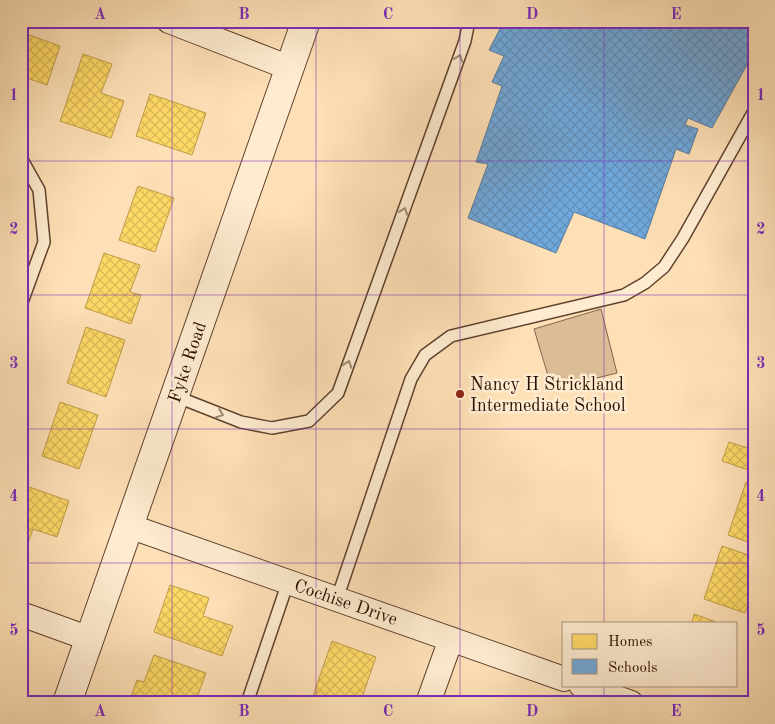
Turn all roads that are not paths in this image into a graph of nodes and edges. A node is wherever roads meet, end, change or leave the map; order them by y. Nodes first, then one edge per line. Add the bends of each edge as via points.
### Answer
1 (169, 21) edge
2 (306, 21) edge
3 (469, 21) edge
4 (290, 68) junction
5 (754, 111) edge
6 (21, 158) edge
7 (21, 305) edge
8 (175, 396) junction
9 (129, 526) junction
10 (288, 582) junction
11 (338, 599) junction
12 (21, 614) edge
13 (90, 639) junction
14 (451, 639) junction
15 (562, 678) edge
16 (593, 693) edge
17 (67, 703) edge
18 (247, 703) edge
19 (428, 703) edge
20 (631, 703) edge

1 - 4 street
2 - 4 street, Fyke Road
8 -> 3 lane via 240,422 272,428 308,421 338,393 465,40
4 - 8 street, Fyke Road
5 - 11 lane via 683,238 664,267 645,283 624,295 451,336 425,355 411,379
6 - 7 lane via 40,190 44,242
8 - 9 street, Fyke Road
9 - 10 street, Cochise Drive
9 - 13 street, Fyke Road
10 - 11 street, Cochise Drive
10 - 18 lane
11 - 14 street, Cochise Drive
12 - 13 street
13 - 17 street, Fyke Road
14 - 15 street, Cochise Drive
14 - 19 street
16 - 20 street

